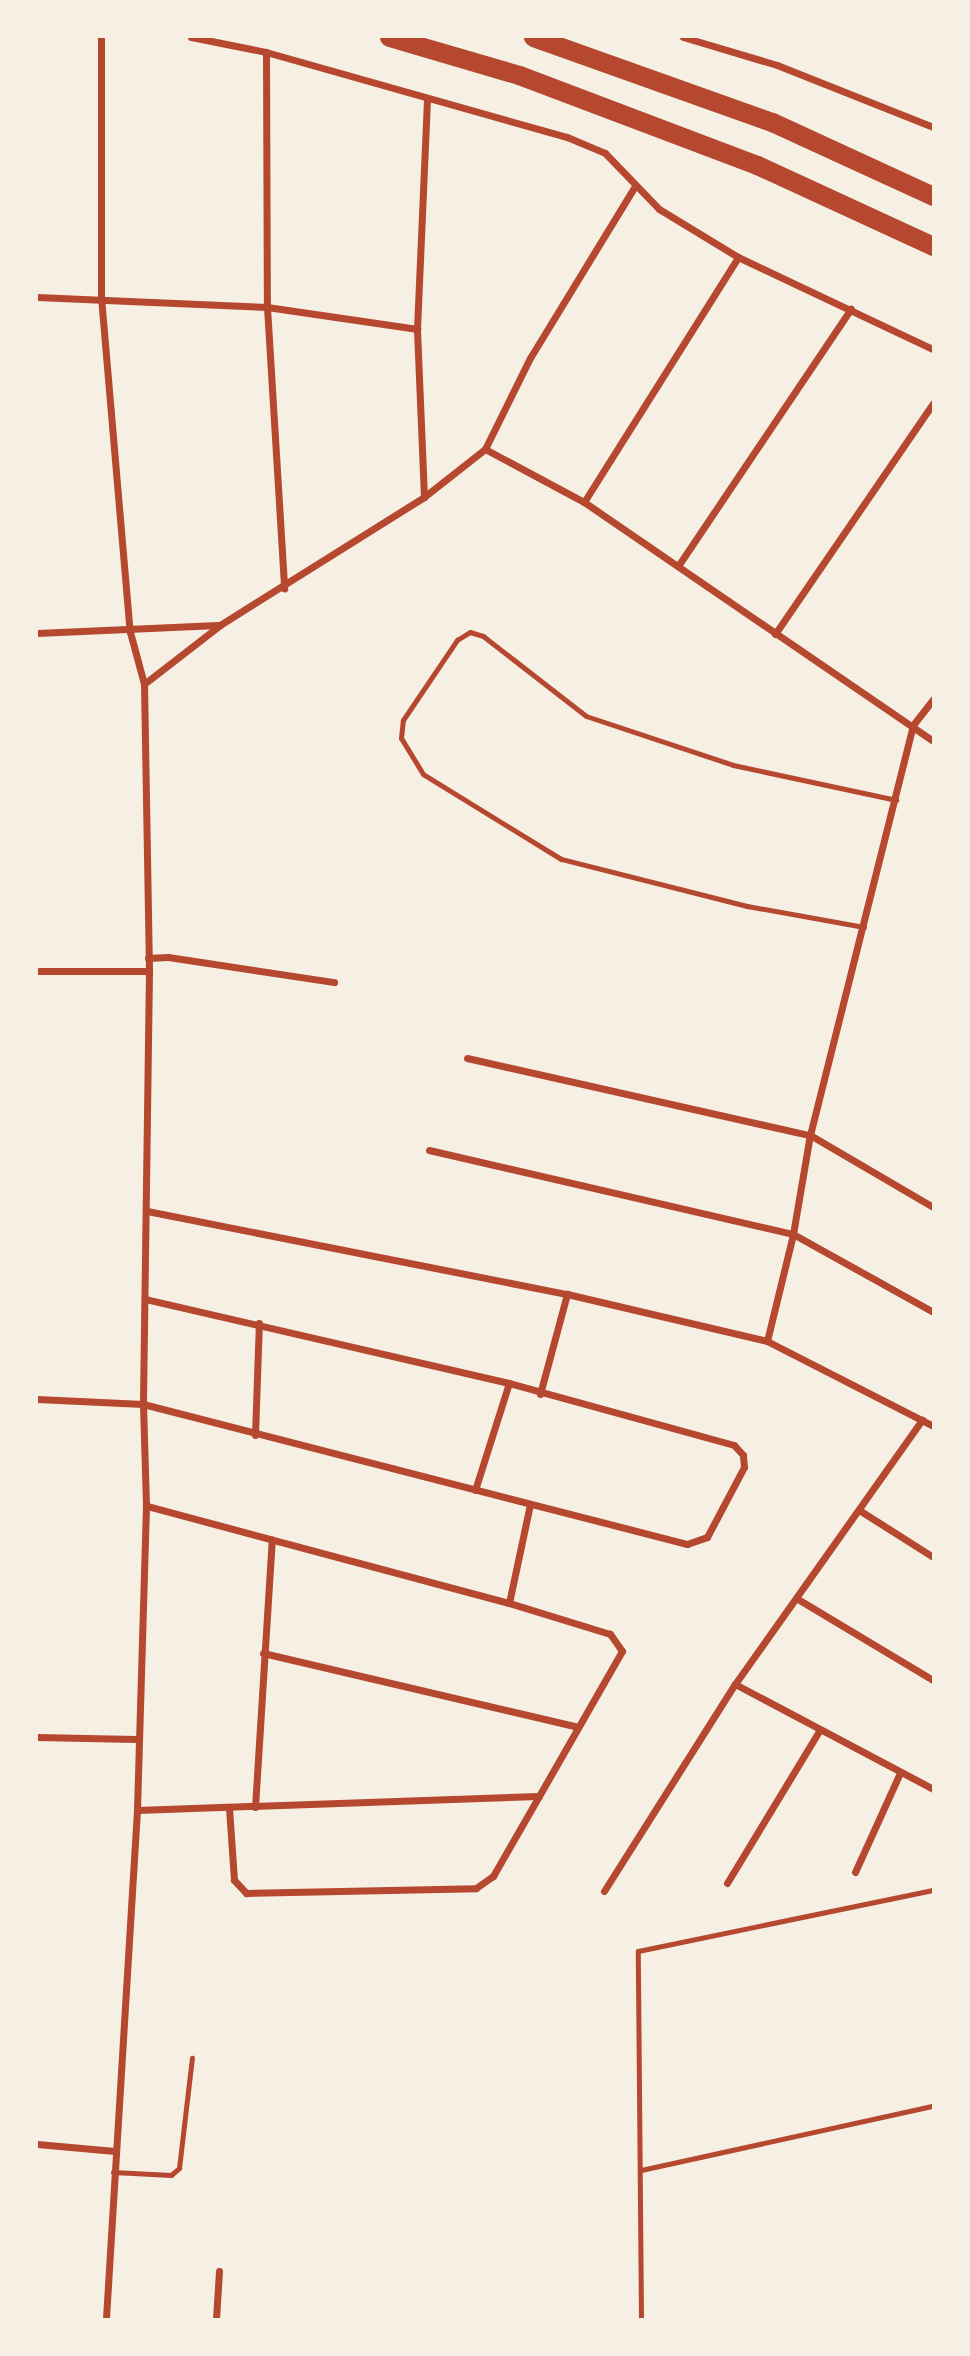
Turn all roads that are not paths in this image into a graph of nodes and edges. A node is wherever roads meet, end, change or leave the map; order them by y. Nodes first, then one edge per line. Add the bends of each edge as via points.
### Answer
1 (101, 37) edge
2 (191, 37) edge
3 (389, 37) edge
4 (533, 37) edge
5 (683, 37) edge
6 (267, 52) junction
7 (427, 98) junction
8 (933, 127) edge
9 (635, 186) junction
10 (933, 196) edge
11 (933, 246) edge
12 (738, 257) junction
13 (37, 297) edge
14 (101, 297) junction
15 (267, 307) junction
16 (851, 309) junction
17 (417, 329) junction
18 (933, 349) edge
19 (933, 403) edge
20 (485, 449) junction
21 (424, 497) junction
22 (584, 502) junction
23 (678, 566) junction
24 (284, 588) junction
25 (220, 625) junction
26 (130, 632) junction
27 (37, 633) edge
28 (775, 634) junction
29 (144, 684) junction
30 (933, 699) edge
31 (913, 725) junction
32 (933, 741) edge
33 (896, 800) junction
34 (864, 928) junction
35 (148, 958) junction
36 (37, 971) edge
37 (149, 971) junction
38 (334, 982) dead end
39 (467, 1058) dead end
40 (810, 1135) junction
41 (429, 1150) dead end
42 (933, 1207) edge
43 (147, 1211) junction
44 (793, 1234) junction
45 (567, 1294) junction
46 (145, 1299) junction
47 (933, 1311) edge
48 (259, 1323) junction
49 (767, 1341) junction
50 (509, 1383) junction
51 (540, 1394) junction
52 (37, 1399) edge
53 (143, 1404) junction
54 (922, 1420) junction
55 (933, 1426) edge
56 (254, 1434) junction
57 (475, 1490) junction
58 (530, 1504) junction
59 (146, 1506) junction
60 (859, 1510) junction
61 (272, 1539) junction
62 (933, 1557) edge
63 (796, 1598) junction
64 (509, 1603) junction
65 (263, 1653) junction
66 (933, 1680) edge
67 (736, 1684) junction
68 (578, 1727) junction
69 (819, 1731) junction
70 (37, 1737) edge
71 (136, 1738) junction
72 (900, 1773) junction
73 (933, 1789) edge
74 (539, 1796) junction
75 (255, 1807) junction
76 (229, 1808) junction
77 (137, 1810) junction
78 (855, 1872) dead end
79 (727, 1883) dead end
80 (933, 1890) edge
81 (604, 1891) dead end
82 (191, 2057) dead end
83 (933, 2106) edge
84 (37, 2144) edge
85 (115, 2151) junction
86 (641, 2170) junction
87 (113, 2172) junction
88 (219, 2270) dead end
89 (106, 2319) edge
90 (216, 2319) edge
91 (641, 2319) edge

1 - 14 street
2 - 6 street
3 - 11 highway via 519,75 757,164
4 - 10 highway via 772,122
5 - 8 street via 777,65
6 - 7 street
6 - 15 street
7 - 9 street via 567,136 605,153
7 - 17 street
9 - 12 street via 659,209
9 - 20 street via 530,358
12 - 16 street
12 - 22 street
13 - 14 street
14 - 15 street
14 - 26 street
15 - 17 street
15 - 24 street
16 - 18 street
16 - 23 street
17 - 21 street
19 - 28 street
20 - 21 street
20 - 22 street
21 - 24 street
22 - 23 street
23 - 28 street
24 - 25 street
25 - 26 street
25 - 29 street
26 - 27 street
26 - 29 street
28 - 31 street
29 - 35 street
30 - 31 street
31 - 32 street
31 - 33 street
33 - 34 street
33 - 34 lane via 733,765 586,716 483,636 470,632 457,640 402,720 401,738 423,774 561,859 747,906
34 - 40 street
35 - 37 street
35 - 38 street via 168,957
36 - 37 street
37 - 43 street
39 - 40 street
40 - 42 street
40 - 44 street
41 - 44 street
43 - 45 street
43 - 46 street
44 - 47 street
44 - 49 street
45 - 49 street
45 - 51 street
46 - 48 street
46 - 53 street
48 - 50 street
48 - 56 street
49 - 54 street
50 - 51 street
50 - 57 street
51 - 58 street via 734,1445 743,1455 744,1466 699,1543
52 - 53 street
53 - 56 street
53 - 59 street
54 - 55 street
54 - 60 street
56 - 57 street
57 - 58 street
58 - 64 street
59 - 61 street
59 - 71 street
60 - 62 street
60 - 63 street
61 - 64 street
61 - 65 street
63 - 66 street
63 - 67 street
64 - 68 street via 618,1641 622,1651
65 - 68 street
65 - 75 street
67 - 69 street
67 - 81 street
68 - 74 street
69 - 72 street
69 - 79 street
70 - 71 street
71 - 77 street
72 - 73 street
72 - 78 street
74 - 75 street
74 - 76 street via 493,1876 476,1888 246,1893 234,1880
75 - 76 street
76 - 77 street
77 - 85 street
80 - 86 lane via 638,1951
82 - 87 lane via 179,2168 171,2175
83 - 86 lane
84 - 85 street
85 - 87 street
86 - 91 lane
87 - 89 street
88 - 90 street

